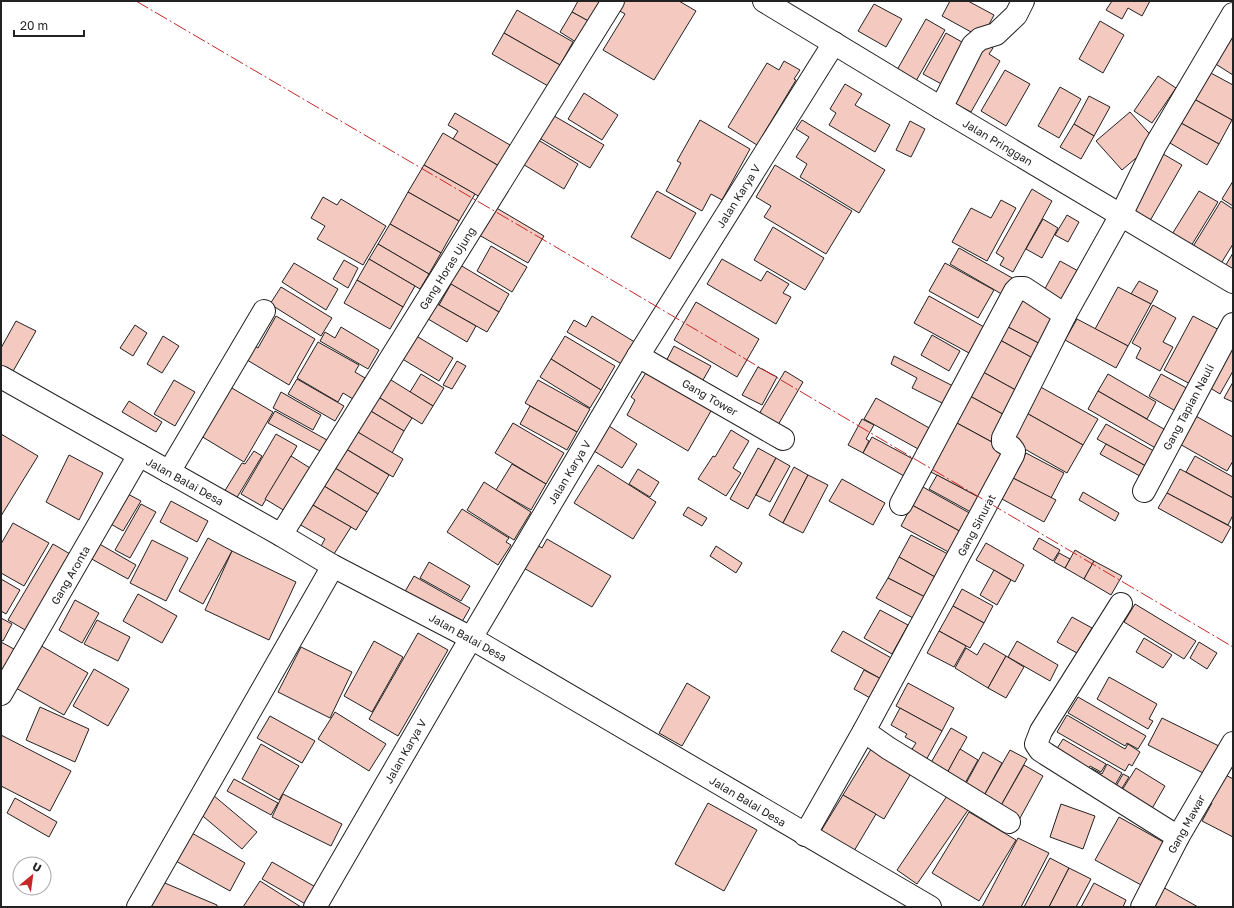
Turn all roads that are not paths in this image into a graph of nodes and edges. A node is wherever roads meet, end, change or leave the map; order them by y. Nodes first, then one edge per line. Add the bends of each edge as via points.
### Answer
1 (613, 1) edge
2 (764, 1) edge
3 (1023, 1) edge
4 (1233, 14) edge
5 (834, 43) junction
6 (941, 108) junction
7 (1121, 215) junction
8 (1233, 282) edge
9 (264, 311) dead end
10 (1065, 315) junction
11 (1233, 324) edge
12 (638, 356) junction
13 (1, 377) edge
14 (783, 439) dead end
15 (139, 455) junction
16 (169, 472) junction
17 (1144, 491) dead end
18 (900, 504) dead end
19 (281, 535) junction
20 (333, 566) junction
21 (1121, 604) dead end
22 (471, 638) junction
23 (1, 694) edge
24 (864, 732) junction
25 (1233, 743) edge
26 (1009, 822) dead end
27 (806, 835) junction
28 (1178, 837) junction
29 (138, 907) edge
30 (315, 907) edge
31 (930, 907) edge
32 (1142, 907) edge

1 - 19 street, Gang Horas Ujung
2 - 5 street, Jalan Pringgan
3 - 6 street via 1016,15 996,34 973,45
4 - 7 street, Gang Sinurat via 1155,146
5 - 6 street, Jalan Pringgan
5 - 12 street, Jalan Karya V
6 - 7 street, Jalan Pringgan
7 - 8 street, Jalan Pringgan
7 - 10 street, Gang Sinurat
9 - 16 street
10 - 18 street via 1024,288 1015,291
10 - 24 street, Gang Sinurat via 1003,438 1003,442 1014,451 1014,455
11 - 17 street, Gang Tapian Nauli
12 - 14 street, Gang Tower
12 - 22 street, Jalan Karya V
13 - 15 street, Jalan Balai Desa
15 - 16 street, Jalan Balai Desa
15 - 23 street, Gang Aronta
16 - 19 street, Jalan Balai Desa
19 - 20 street, Jalan Balai Desa
20 - 22 street, Jalan Balai Desa
20 - 29 street
21 - 28 street via 1041,731 1036,744 1046,754
22 - 27 street, Jalan Balai Desa
22 - 30 street, Jalan Karya V
24 - 26 street
24 - 27 street, Gang Sinurat
25 - 28 street, Gang Mawar
27 - 31 street, Jalan Balai Desa
28 - 32 street, Gang Mawar

